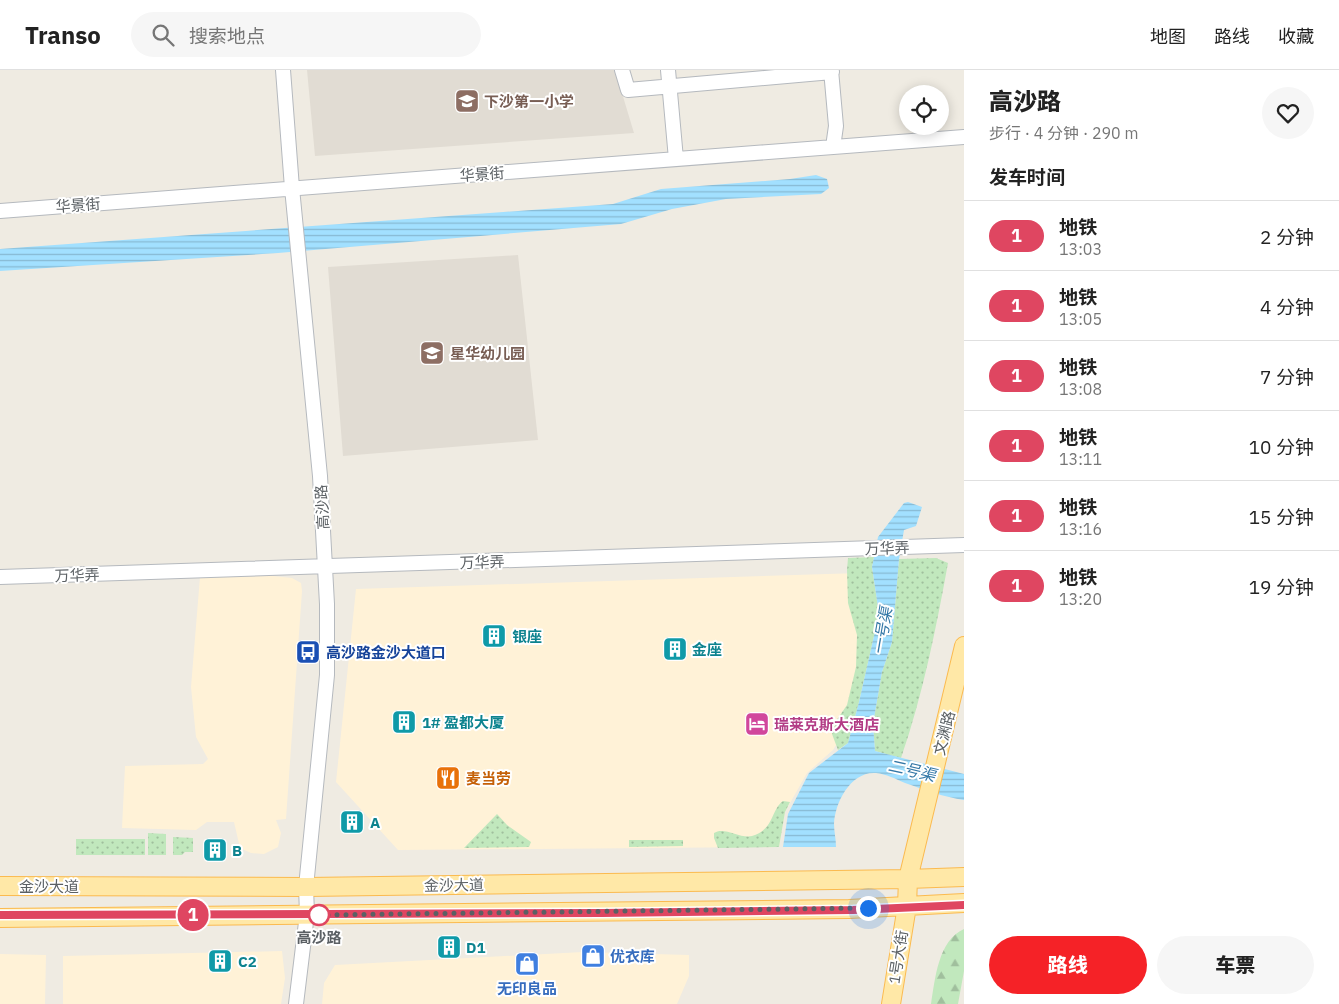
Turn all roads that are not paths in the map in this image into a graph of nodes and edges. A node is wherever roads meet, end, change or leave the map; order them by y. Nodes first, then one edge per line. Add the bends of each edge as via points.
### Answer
1 (283, 70) edge
2 (622, 70) edge
3 (668, 70) edge
4 (832, 71) edge
5 (670, 86) junction
6 (964, 137) edge
7 (833, 147) junction
8 (676, 159) junction
9 (292, 188) junction
10 (0, 211) edge
11 (964, 545) edge
12 (325, 568) junction
13 (0, 577) edge
14 (964, 646) edge
15 (964, 877) edge
16 (908, 879) junction
17 (0, 886) edge
18 (306, 887) junction
19 (964, 902) edge
20 (906, 906) junction
21 (307, 914) junction
22 (0, 918) edge
23 (296, 1004) edge
24 (890, 1004) edge

1 - 9 street, 高沙路
2 - 5 street via 628,90
3 - 5 street
4 - 5 street
4 - 7 street via 836,126
5 - 8 street
6 - 7 street, 华景街
7 - 8 street, 华景街
8 - 9 street, 华景街
9 - 10 street, 华景街
9 - 12 street, 高沙路 via 320,476
11 - 12 street, 万华弄
12 - 13 street, 万华弄
12 - 18 street, 高沙路 via 327,676
14 - 16 main road, 文渊路
15 - 16 main road, 金沙大道
16 - 18 main road, 金沙大道
16 - 20 main road, 1号大街
17 - 18 main road, 金沙大道
18 - 21 street, 高沙路
19 - 20 main road, 金沙大道
20 - 21 main road, 金沙大道
20 - 24 main road, 1号大街
21 - 22 main road, 金沙大道
21 - 23 street, 高沙路

